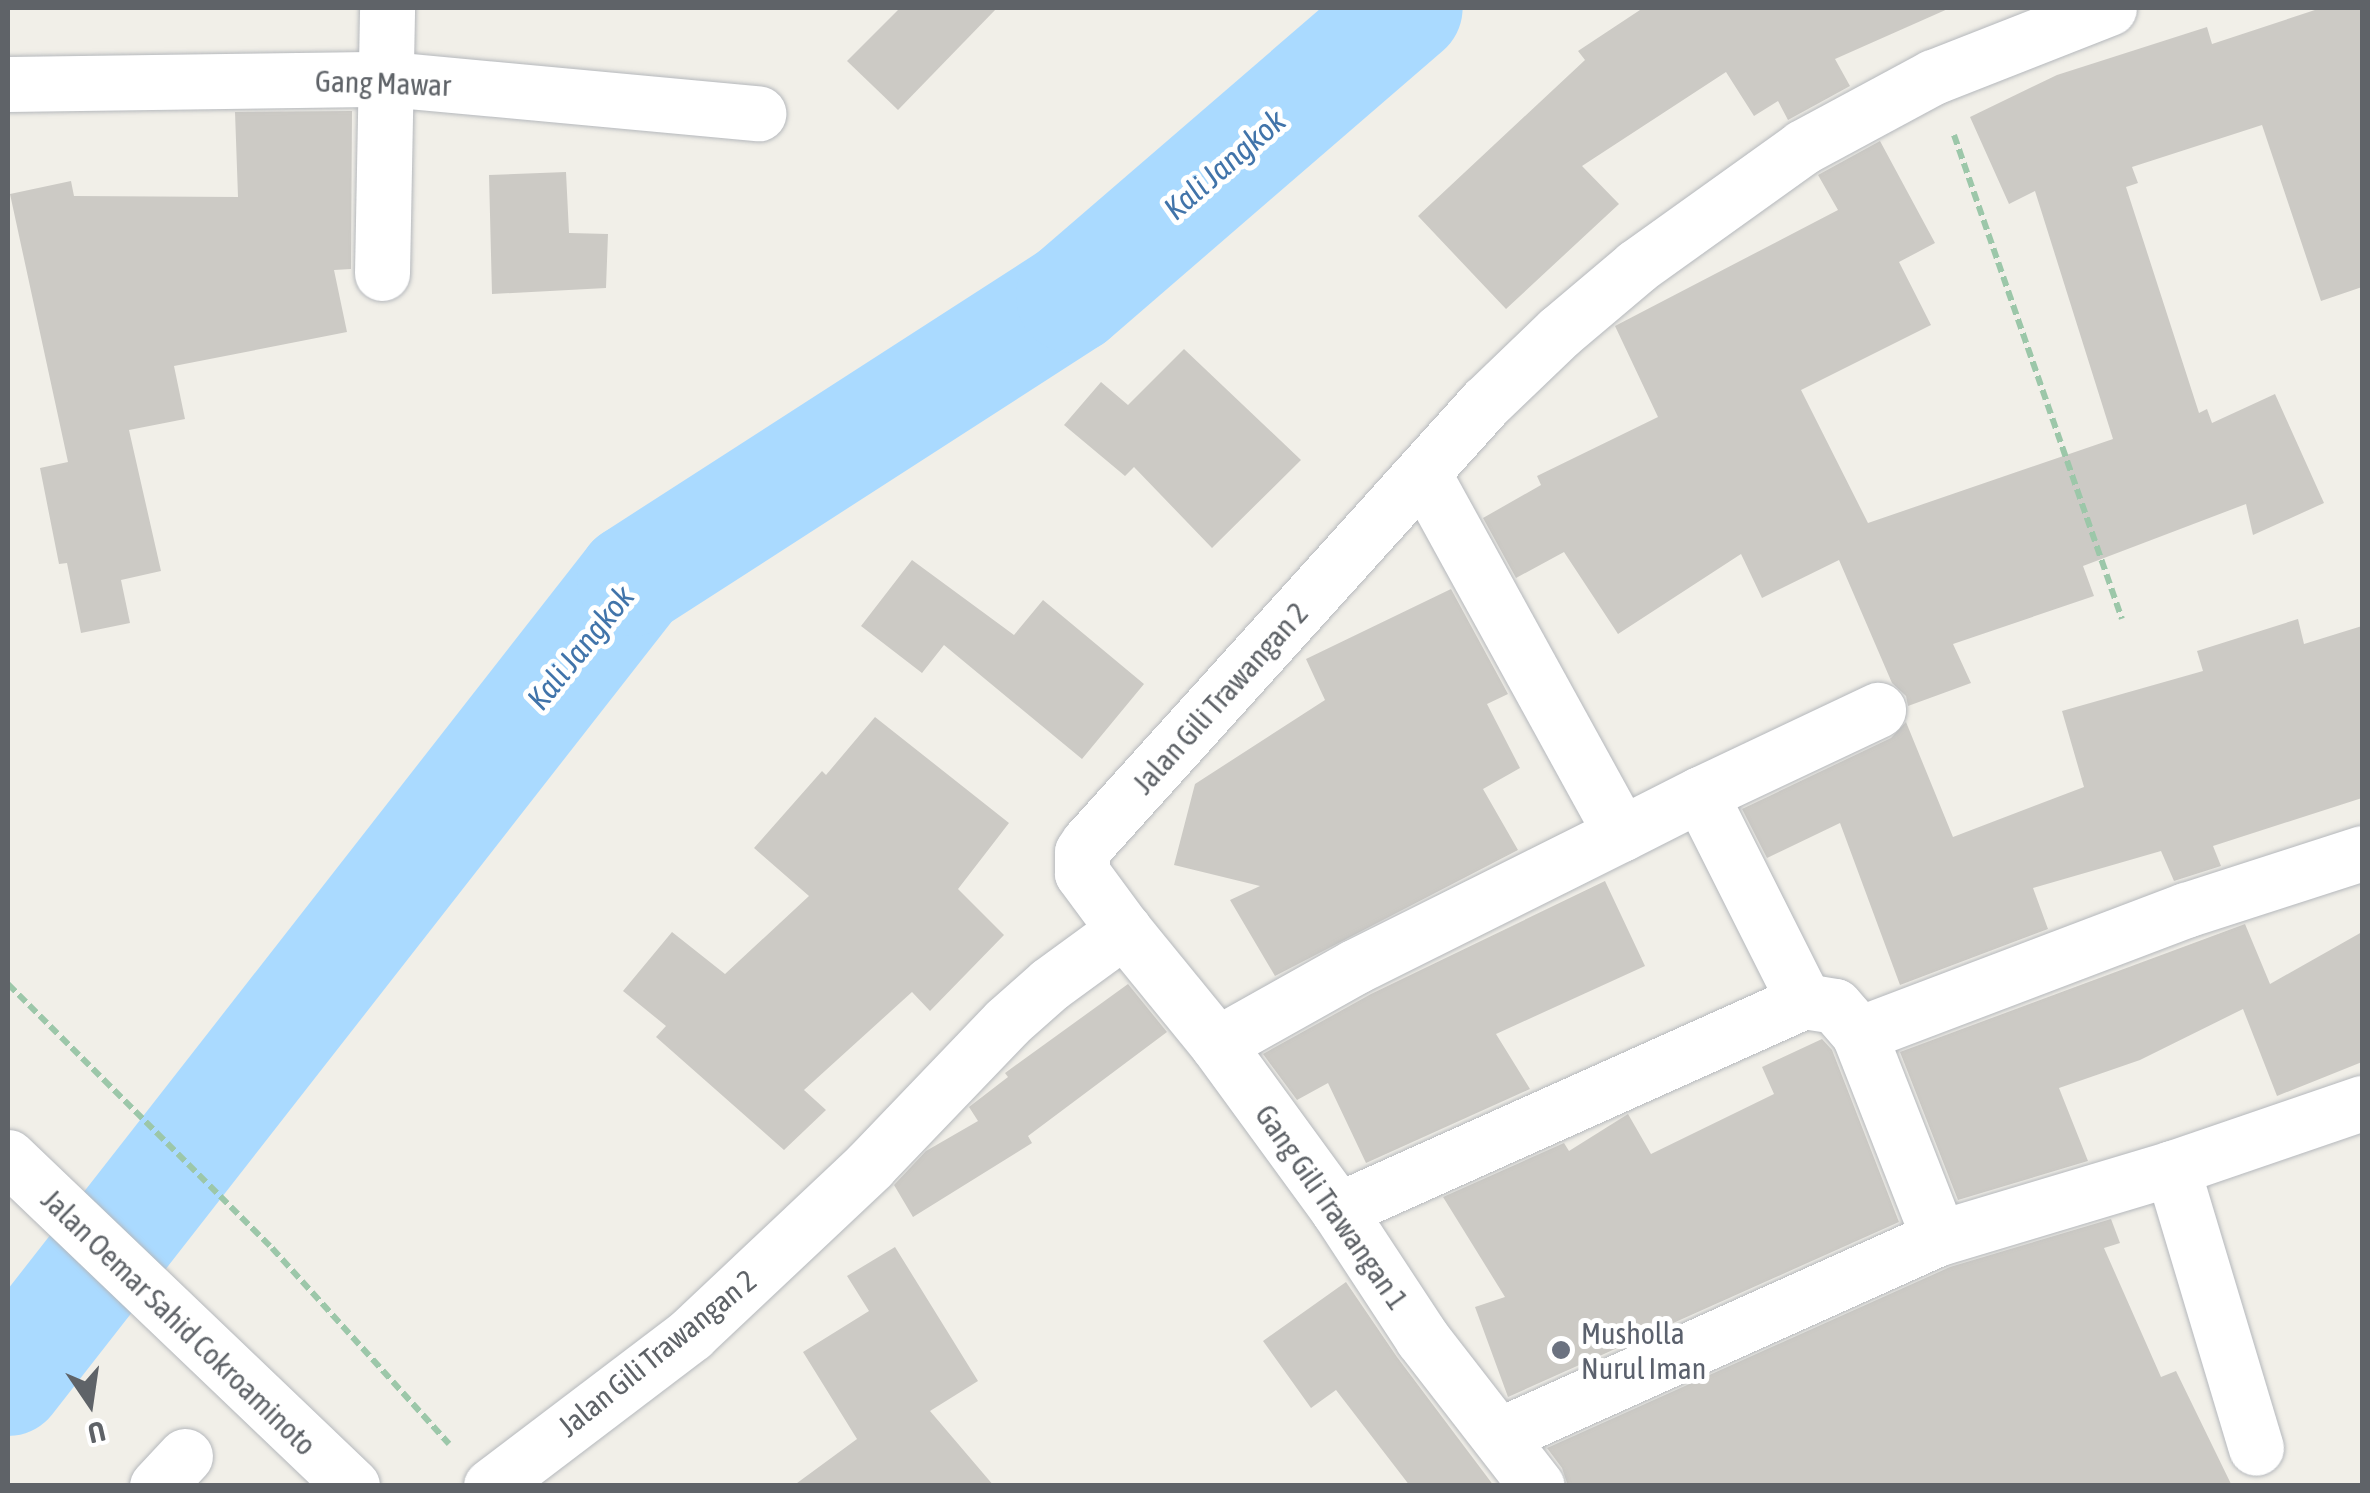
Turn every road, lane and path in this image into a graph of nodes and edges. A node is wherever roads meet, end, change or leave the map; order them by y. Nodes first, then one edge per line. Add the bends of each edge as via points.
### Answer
1 (388, 8) edge
2 (2109, 8) edge
3 (1934, 77) junction
4 (388, 79) junction
5 (8, 84) edge
6 (758, 113) dead end
7 (382, 272) dead end
8 (1424, 475) junction
9 (2122, 619) dead end
10 (1878, 710) dead end
11 (1700, 794) junction
12 (1621, 834) junction
13 (2362, 852) edge
14 (1124, 930) junction
15 (8, 984) edge
16 (1804, 1001) junction
17 (1858, 1034) junction
18 (1217, 1044) junction
19 (2362, 1103) edge
20 (8, 1157) edge
21 (2172, 1168) junction
22 (1338, 1210) junction
23 (1938, 1238) junction
24 (1500, 1434) junction
25 (2256, 1448) dead end
26 (476, 1472) edge
27 (341, 1475) edge
28 (1538, 1486) edge

1 - 4 street
2 - 3 street, Jalan Gili Trawangan 2
3 - 8 street, Jalan Gili Trawangan 2 via 1803,147 1636,266 1485,403
3 - 9 path
4 - 5 street, Gang Mawar
4 - 6 street, Gang Mawar
4 - 7 street
8 - 12 street
8 - 14 street, Jalan Gili Trawangan 2 via 1082,852 1082,874
10 - 11 street
11 - 12 street
11 - 16 street
12 - 18 street via 1356,966
13 - 17 street via 2186,910
14 - 18 street, Gang Gili Trawangan 1
14 - 26 street, Jalan Gili Trawangan 2 via 1008,1022 870,1166 691,1334
15 - 26 path via 272,1248
16 - 17 street via 1835,1006
16 - 22 street
17 - 23 street
18 - 22 street, Gang Gili Trawangan 1
19 - 21 street
20 - 27 street, Jalan Oemar Sahid Cokroaminoto
21 - 23 street
21 - 25 street
22 - 24 street, Gang Gili Trawangan 1 via 1422,1338
23 - 24 street
24 - 28 street, Gang Gili Trawangan 1

